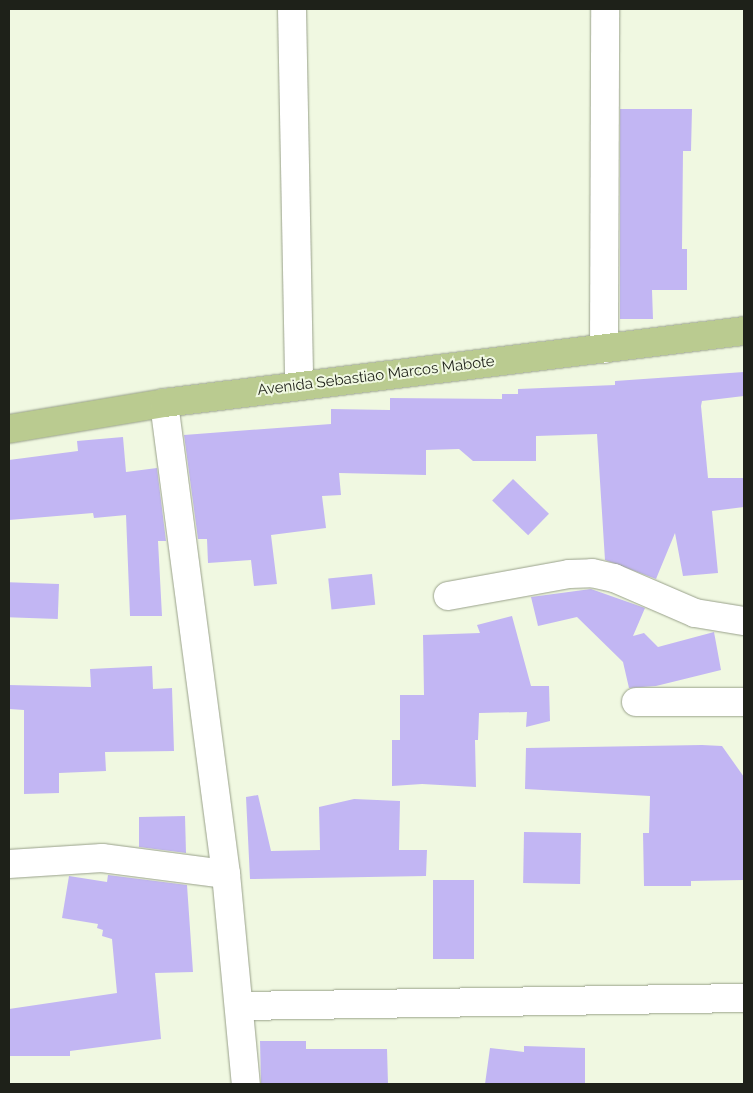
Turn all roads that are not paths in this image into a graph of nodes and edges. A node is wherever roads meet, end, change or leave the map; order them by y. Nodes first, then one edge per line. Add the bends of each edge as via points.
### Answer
1 (292, 9) edge
2 (605, 9) edge
3 (744, 331) edge
4 (604, 349) junction
5 (299, 386) junction
6 (164, 403) junction
7 (9, 429) edge
8 (448, 596) dead end
9 (744, 621) edge
10 (636, 702) dead end
11 (744, 702) edge
12 (9, 864) edge
13 (226, 874) junction
14 (744, 998) edge
15 (240, 1006) junction
16 (246, 1084) edge

1 - 5 street
2 - 4 street
3 - 4 main road, Avenida Sebastiao Marcos Mabote
4 - 5 main road, Avenida Sebastiao Marcos Mabote
5 - 6 main road, Avenida Sebastiao Marcos Mabote
6 - 7 main road, Avenida Sebastiao Marcos Mabote
6 - 13 street
8 - 9 street via 569,574 592,573 614,578 695,613
10 - 11 street
12 - 13 street via 102,858
13 - 15 street
14 - 15 street
15 - 16 street

